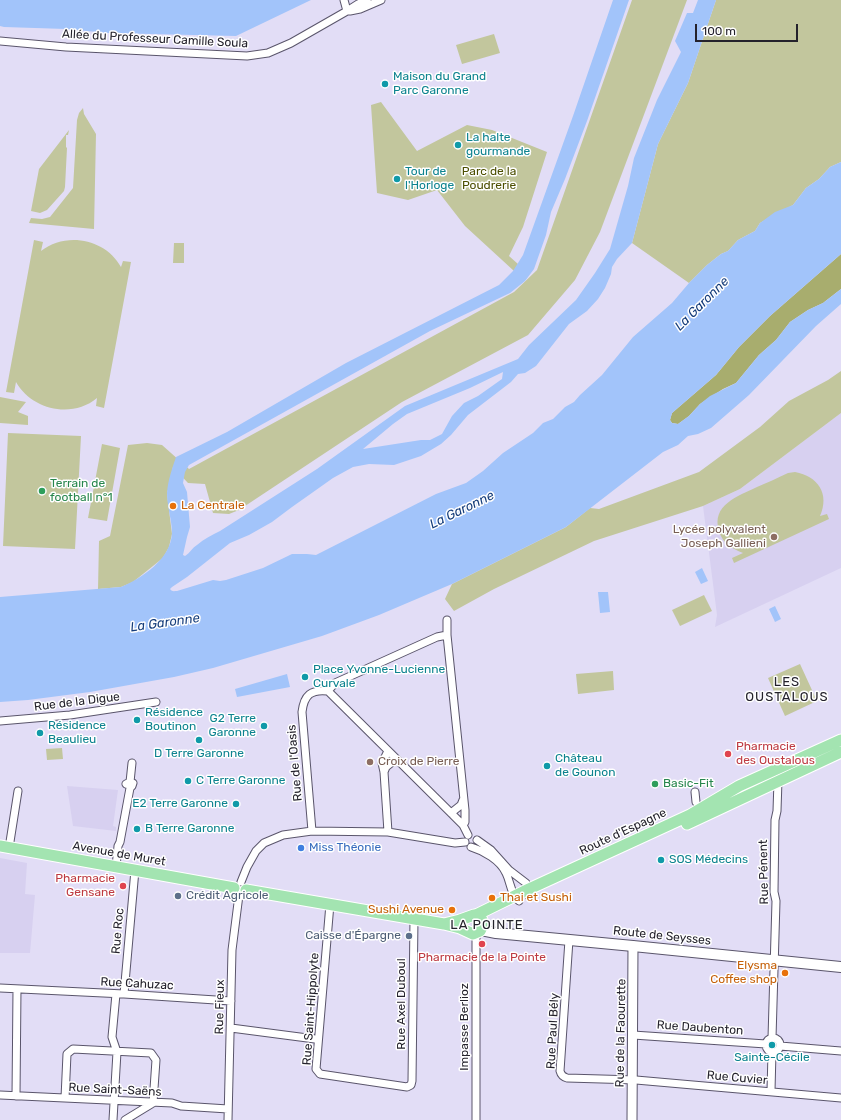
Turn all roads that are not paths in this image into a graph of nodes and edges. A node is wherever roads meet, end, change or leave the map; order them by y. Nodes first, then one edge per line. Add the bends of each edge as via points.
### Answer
1 (344, 0) edge
2 (367, 0) edge
3 (381, 0) edge
4 (347, 11) junction
5 (0, 41) edge
6 (447, 620) dead end
7 (447, 635) junction
8 (328, 691) junction
9 (156, 702) dead end
10 (0, 721) edge
11 (841, 740) edge
12 (388, 751) junction
13 (841, 752) edge
14 (396, 759) junction
15 (132, 763) dead end
16 (779, 768) junction
17 (384, 772) junction
18 (777, 783) junction
19 (18, 791) dead end
20 (695, 792) dead end
21 (463, 799) junction
22 (696, 802) dead end
23 (451, 813) junction
24 (463, 826) junction
25 (312, 832) junction
26 (388, 832) junction
27 (466, 838) junction
28 (477, 840) junction
29 (5, 847) edge
30 (471, 847) junction
31 (116, 863) junction
32 (135, 870) junction
33 (240, 889) junction
34 (529, 892) junction
35 (516, 899) junction
36 (330, 904) junction
37 (414, 919) junction
38 (475, 925) junction
39 (569, 940) junction
40 (633, 946) junction
41 (774, 960) junction
42 (841, 967) edge
43 (0, 988) edge
44 (17, 989) junction
45 (120, 994) junction
46 (231, 1001) junction
47 (231, 1028) junction
48 (633, 1035) junction
49 (772, 1038) junction
50 (315, 1039) dead end
51 (766, 1044) junction
52 (780, 1046) junction
53 (841, 1051) edge
54 (117, 1052) junction
55 (772, 1052) junction
56 (632, 1080) junction
57 (407, 1087) joint
58 (771, 1091) junction
59 (0, 1095) edge
60 (16, 1096) junction
61 (65, 1098) junction
62 (841, 1098) edge
63 (114, 1101) junction
64 (153, 1103) junction
65 (228, 1109) junction
66 (113, 1120) edge
67 (125, 1120) edge
68 (228, 1120) edge
69 (476, 1120) edge
70 (632, 1120) edge

1 - 4 street
2 - 4 street, Allée du Professeur Camille Soula
3 - 4 street via 360,9
4 - 5 street, Allée du Professeur Camille Soula via 283,47 268,53 247,56
6 - 7 street
7 - 8 street via 437,637 335,683
7 - 21 street
8 - 12 street
8 - 25 street, Rue de l'Oasis via 319,690 308,695 303,701
9 - 10 street, Rue de la Digue via 70,715
11 - 16 main road, Route d'Espagne
12 - 14 street
12 - 17 street via 382,763
13 - 18 main road, Route d'Espagne
14 - 17 street
14 - 23 street
15 - 31 street via 130,782 133,783
16 - 18 street
16 - 34 main road, Route d'Espagne via 739,786 690,816
17 - 26 street
18 - 34 main road, Route d'Espagne
18 - 41 street, Rue Pénent
19 - 29 street
20 - 22 street
21 - 23 street via 461,805
21 - 24 street
23 - 24 street
24 - 27 street
25 - 26 street, Rue Fieux
25 - 33 street, Rue Fieux via 283,835 264,843 247,866
26 - 27 street, Rue Fieux via 455,843
27 - 28 street via 474,835
27 - 30 street via 466,845
28 - 30 street
28 - 34 street via 526,883
29 - 31 main road, Avenue de Muret
30 - 35 street via 488,855 506,872
31 - 32 main road, Avenue de Muret
32 - 33 main road, Avenue de Muret
32 - 45 street, Rue Roc
33 - 36 main road, Avenue de Muret
33 - 46 street, Rue Fieux via 232,950
34 - 35 main road, Route d'Espagne
35 - 38 main road, Route d'Espagne
36 - 37 main road, Avenue de Muret
36 - 57 street, Rue Saint-Hippolyte via 316,1069 320,1074
37 - 38 main road, Avenue de Muret via 444,924
37 - 57 street, Rue Axel Duboul via 412,1081
38 - 39 main road, Route de Seysses via 496,933
38 - 69 street, Impasse Berlioz
39 - 40 main road, Route de Seysses
39 - 56 street, Rue Paul Bély via 561,1075 567,1078
40 - 41 main road, Route de Seysses
40 - 48 street, Rue de la Faourette
41 - 42 main road, Route de Seysses
41 - 49 street, Rue Pénent
43 - 44 street, Rue Cahuzac
44 - 45 street, Rue Cahuzac
44 - 60 street
45 - 46 street, Rue Cahuzac
45 - 54 street, Rue Roc via 112,1037
46 - 47 street, Rue Fieux
47 - 50 street
47 - 65 street, Rue Fieux
48 - 51 street, Rue Daubenton
48 - 56 street, Rue de la Faourette
49 - 51 street
49 - 52 street via 778,1040
51 - 55 street via 766,1048
52 - 53 street
52 - 55 street via 777,1051
54 - 61 street via 73,1049 67,1054
54 - 63 street, Rue Roc
54 - 64 street via 151,1053 154,1056 156,1060
55 - 58 street
56 - 58 street, Rue Cuvier
56 - 70 street, Rue de la Faourette
58 - 62 street, Rue Cuvier
59 - 60 street, Rue Saint-Saëns
60 - 61 street, Rue Saint-Saëns
61 - 63 street, Rue Saint-Saëns
63 - 64 street, Rue Saint-Saëns
63 - 66 street, Rue Roc
64 - 65 street, Rue Saint-Saëns
64 - 67 street
65 - 68 street, Rue Fieux

